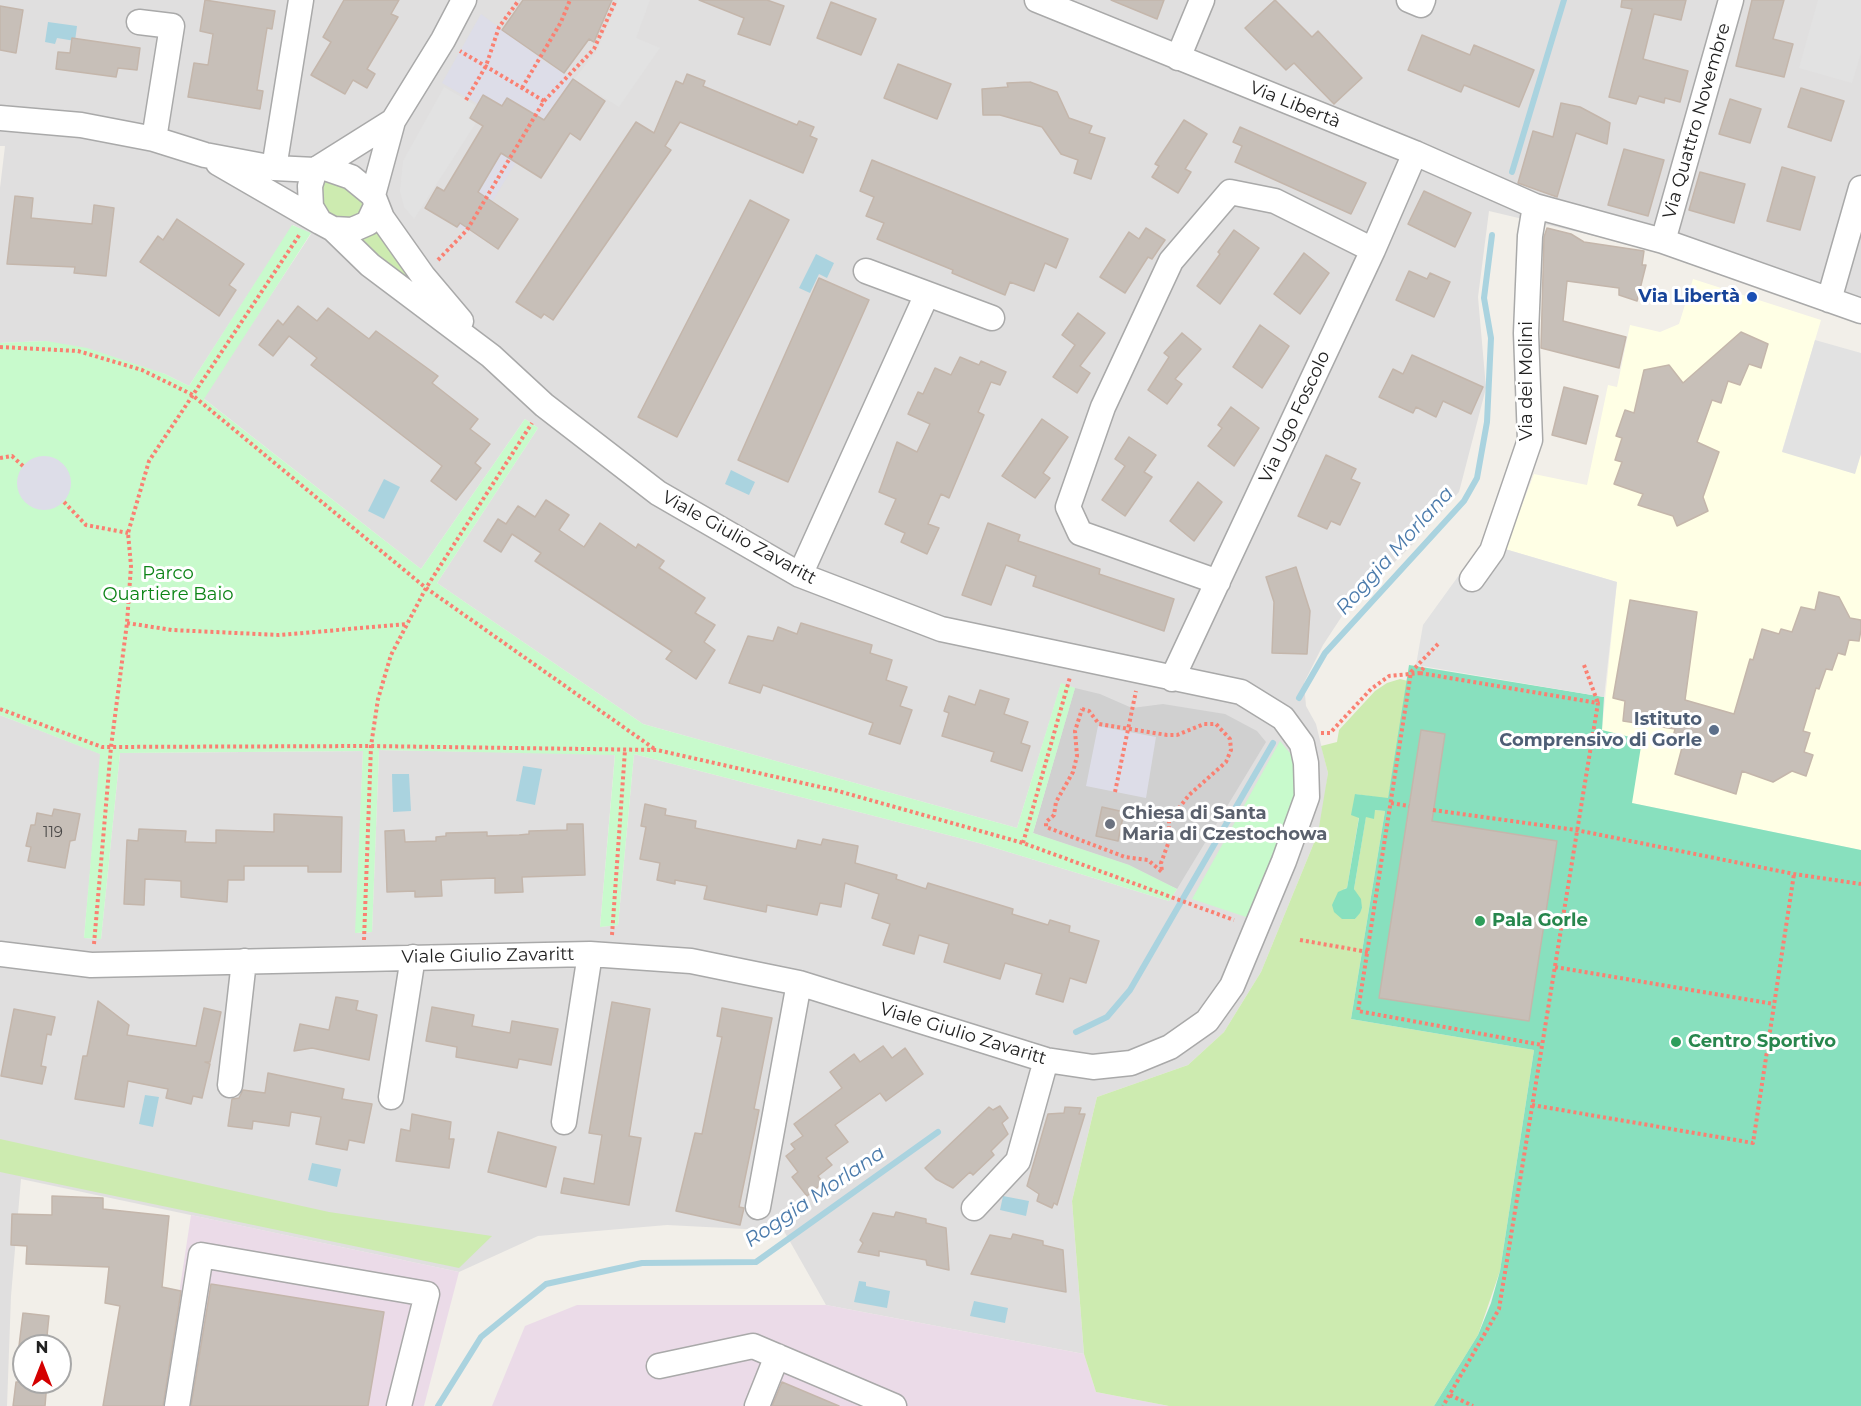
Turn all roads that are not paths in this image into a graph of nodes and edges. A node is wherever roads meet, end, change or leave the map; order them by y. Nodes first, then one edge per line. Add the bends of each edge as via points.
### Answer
1 (301, 0) edge
2 (464, 0) edge
3 (1037, 0) edge
4 (1202, 0) edge
5 (1409, 0) edge
6 (1423, 0) edge
7 (1731, 0) edge
8 (139, 22) dead end
9 (1178, 58) junction
10 (0, 118) edge
11 (393, 121) junction
12 (154, 139) junction
13 (1415, 153) junction
14 (205, 155) junction
15 (274, 168) junction
16 (319, 169) junction
17 (1861, 188) edge
18 (374, 201) junction
19 (1535, 206) junction
20 (321, 223) junction
21 (1663, 241) junction
22 (1373, 250) junction
23 (866, 271) dead end
24 (927, 294) junction
25 (1829, 300) junction
26 (1861, 310) edge
27 (992, 318) dead end
28 (491, 356) junction
29 (800, 575) junction
30 (1472, 579) dead end
31 (1218, 582) junction
32 (1172, 678) junction
33 (0, 954) edge
34 (601, 954) junction
35 (413, 957) junction
36 (244, 961) junction
37 (799, 983) junction
38 (1046, 1060) junction
39 (230, 1085) dead end
40 (391, 1097) dead end
41 (564, 1122) dead end
42 (758, 1207) dead end
43 (974, 1208) dead end
44 (777, 1356) junction
45 (659, 1366) dead end
46 (177, 1406) edge
47 (399, 1406) edge
48 (757, 1406) edge
49 (894, 1406) edge

1 - 15 street
2 - 11 street
3 - 9 street, Via Libertà
4 - 9 street
5 - 6 street via 1421,5
7 - 21 street, Via Quattro Novembre
8 - 12 street via 172,26
9 - 13 street, Via Libertà
10 - 12 street, Viale Giulio Zavaritt via 81,124
11 - 16 street
11 - 18 street
12 - 14 street, Viale Giulio Zavaritt
13 - 19 street, Via Libertà
13 - 22 street, Via Ugo Foscolo
14 - 15 street, Viale Giulio Zavaritt
14 - 20 street, Viale Giulio Zavaritt
15 - 16 street, Viale Giulio Zavaritt
16 - 18 street via 351,177
16 - 20 street via 310,186 312,207
17 - 25 street
18 - 20 street via 368,223 352,230
18 - 28 street, Viale Giulio Zavaritt via 423,276
19 - 21 street, Via Libertà
19 - 30 street, Via dei Molini via 1526,333 1530,440 1492,551
20 - 28 street, Viale Giulio Zavaritt
21 - 25 street, Via Libertà
22 - 31 street, Via Ugo Foscolo
22 - 31 street via 1275,201 1230,192 1171,261 1103,407 1068,507 1080,533
23 - 24 street
24 - 27 street
24 - 29 street
25 - 26 street, Via Libertà
28 - 29 street, Viale Giulio Zavaritt via 544,405 658,493
29 - 32 street, Viale Giulio Zavaritt via 941,629
31 - 32 street, Via Ugo Foscolo
32 - 38 street, Viale Giulio Zavaritt via 1241,692 1283,718 1302,744 1307,797 1232,986 1207,1021 1170,1047 1131,1063 1093,1067
33 - 36 street, Viale Giulio Zavaritt via 91,965
34 - 35 street, Viale Giulio Zavaritt
34 - 37 street, Viale Giulio Zavaritt via 691,961
34 - 41 street
35 - 36 street, Viale Giulio Zavaritt
35 - 40 street
36 - 39 street
37 - 38 street, Viale Giulio Zavaritt
37 - 42 street
38 - 43 street via 1018,1161
44 - 45 street via 753,1346
44 - 48 street
44 - 49 street
46 - 47 street via 201,1255 427,1294

